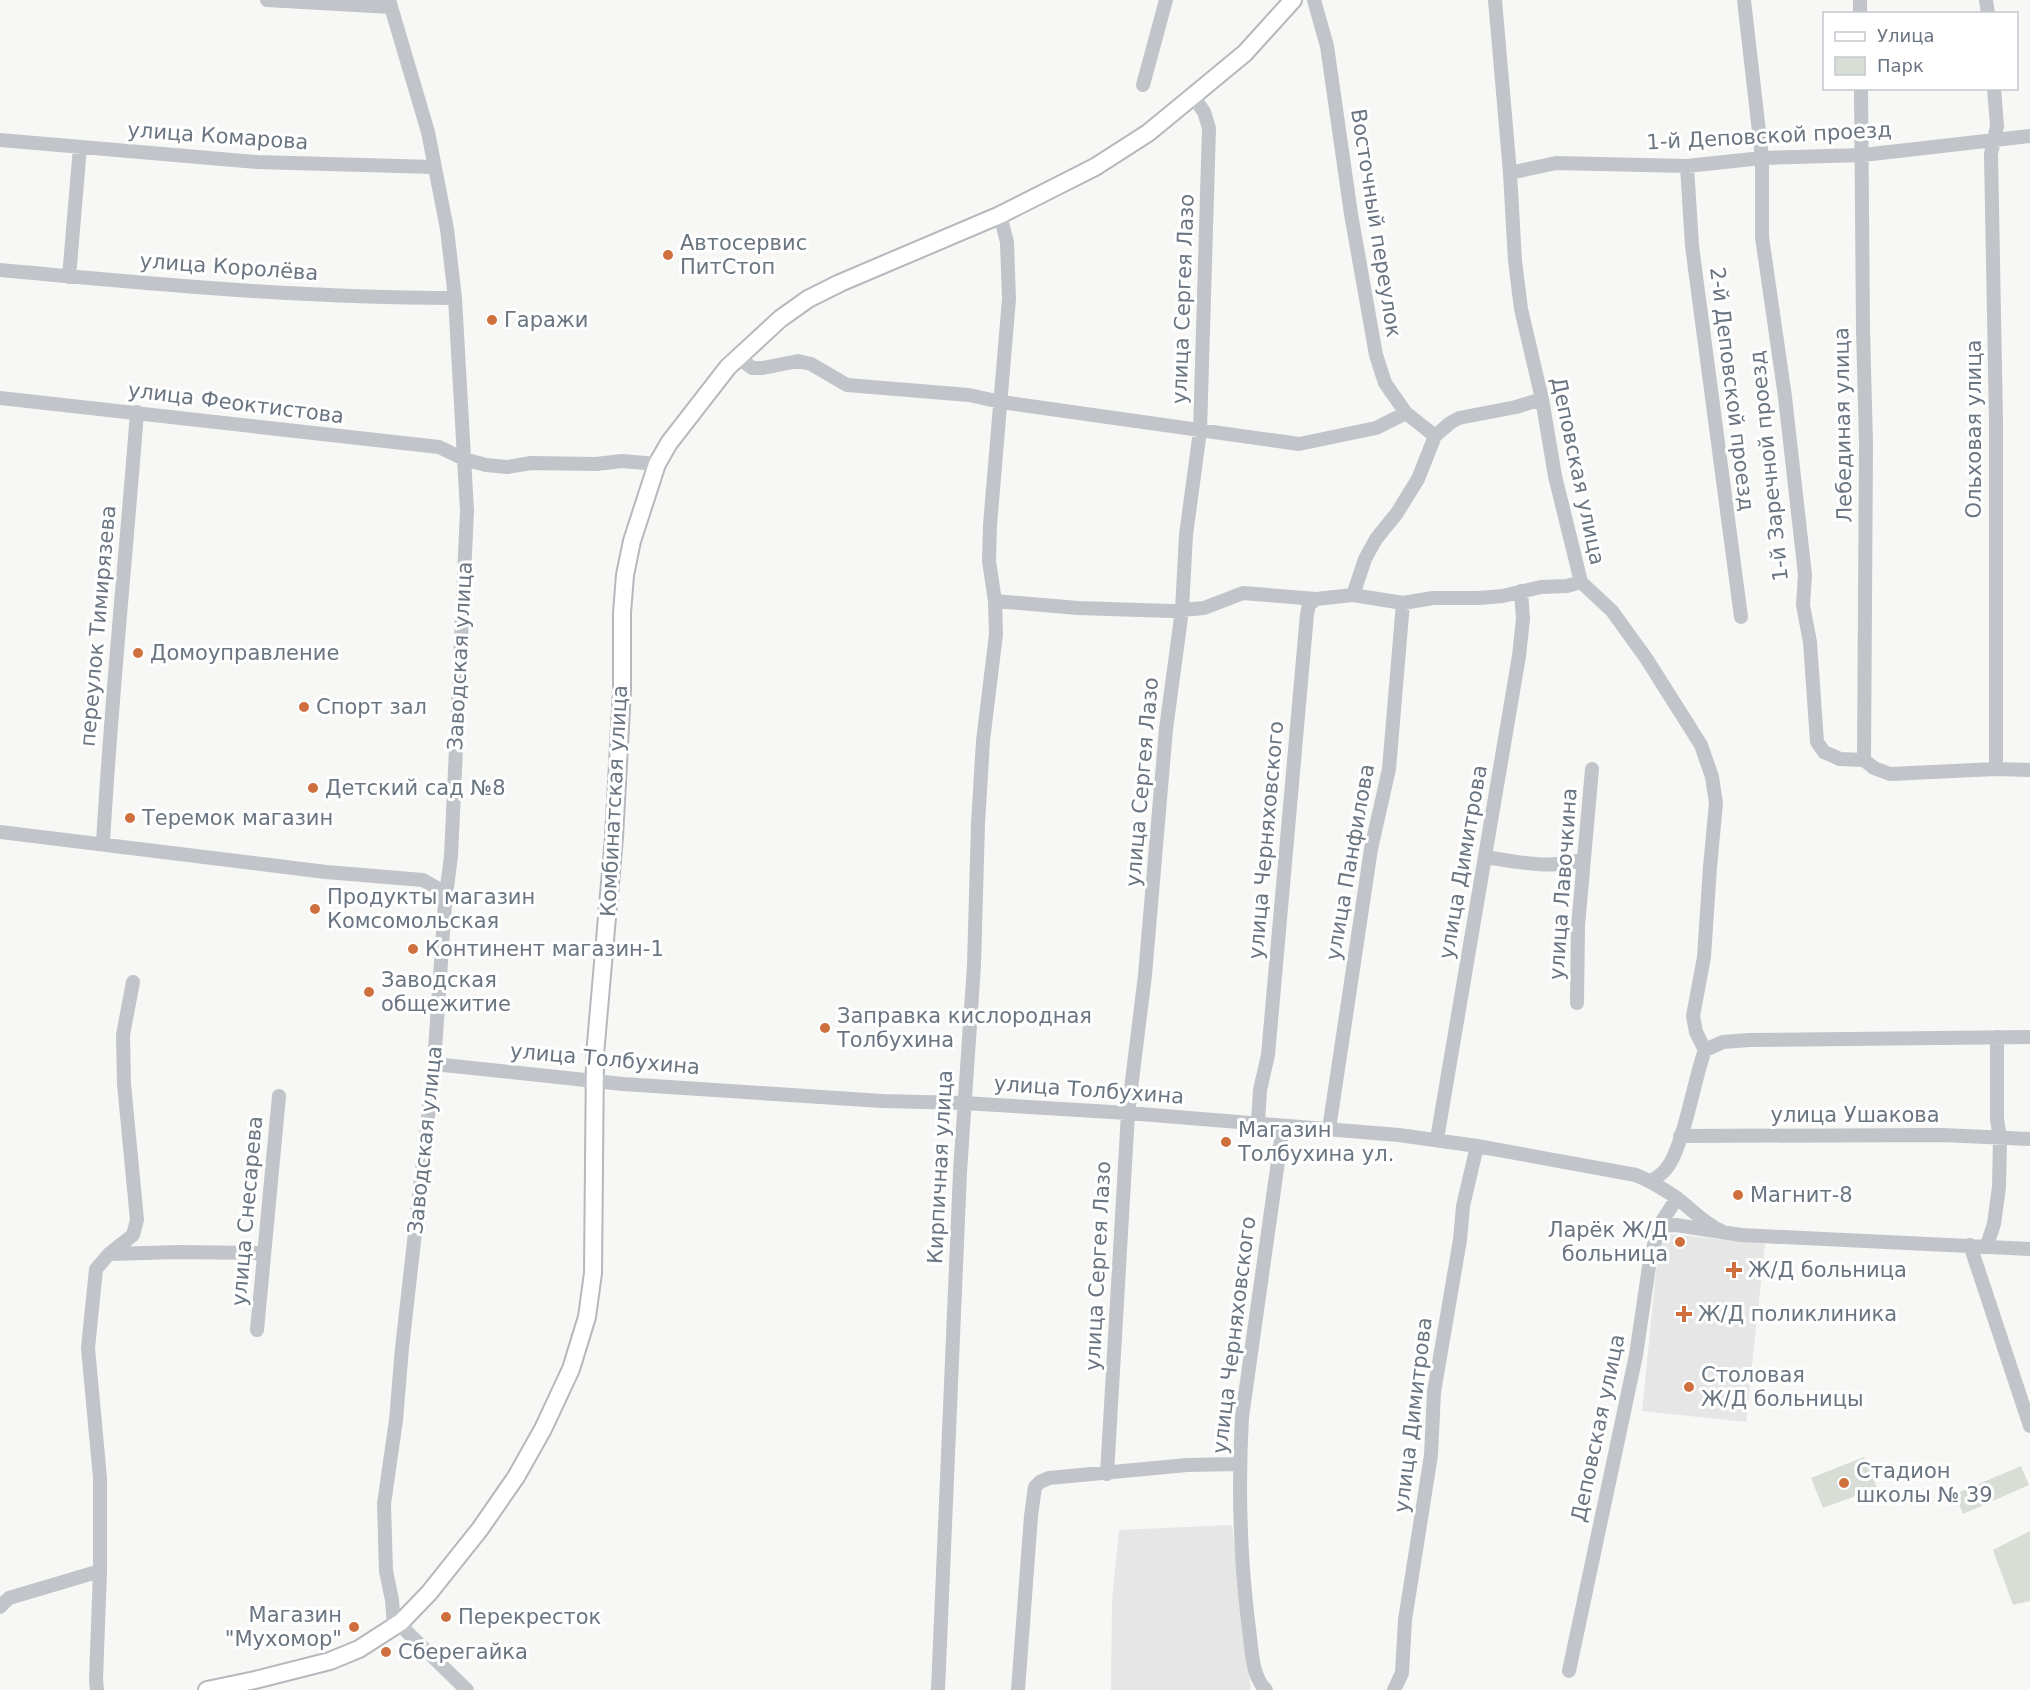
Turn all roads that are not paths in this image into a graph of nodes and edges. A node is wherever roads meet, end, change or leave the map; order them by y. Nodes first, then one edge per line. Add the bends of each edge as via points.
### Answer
1 (267, 0) edge
2 (1166, 0) edge
3 (1293, 0) edge
4 (1314, 0) edge
5 (1495, 0) edge
6 (1744, 0) edge
7 (390, 4) edge
8 (1143, 85) dead end
9 (1861, 90) edge
10 (1994, 90) edge
11 (1193, 96) junction
12 (2030, 136) edge
13 (1994, 139) junction
14 (0, 140) edge
15 (80, 147) junction
16 (1863, 155) junction
17 (1762, 158) junction
18 (1688, 166) junction
19 (434, 167) junction
20 (1510, 173) junction
21 (1000, 216) junction
22 (0, 270) edge
23 (69, 277) junction
24 (455, 298) junction
25 (738, 357) junction
26 (0, 398) edge
27 (1542, 399) junction
28 (1001, 402) junction
29 (137, 412) junction
30 (1406, 413) junction
31 (1200, 431) junction
32 (1435, 436) junction
33 (464, 459) junction
34 (657, 464) junction
35 (1581, 582) junction
36 (1521, 591) junction
37 (1353, 595) junction
38 (1316, 599) junction
39 (995, 602) junction
40 (1403, 603) junction
41 (1182, 610) junction
42 (1742, 617) dead end
43 (1864, 760) junction
44 (1592, 769) dead end
45 (1996, 769) junction
46 (2030, 770) edge
47 (0, 832) edge
48 (103, 843) junction
49 (1485, 857) junction
50 (1584, 859) junction
51 (446, 903) junction
52 (133, 982) dead end
53 (1577, 1003) dead end
54 (1997, 1037) junction
55 (2030, 1038) edge
56 (1705, 1050) junction
57 (434, 1064) junction
58 (596, 1081) junction
59 (279, 1096) dead end
60 (964, 1103) junction
61 (1128, 1113) junction
62 (1258, 1122) junction
63 (1283, 1126) junction
64 (1329, 1129) junction
65 (1680, 1136) junction
66 (1437, 1139) junction
67 (2000, 1139) junction
68 (2030, 1139) edge
69 (1477, 1146) junction
70 (1651, 1181) junction
71 (1677, 1198) junction
72 (1659, 1226) junction
73 (1721, 1232) junction
74 (1970, 1245) junction
75 (1987, 1245) junction
76 (2030, 1249) edge
77 (263, 1253) junction
78 (110, 1254) junction
79 (257, 1330) dead end
80 (2030, 1426) edge
81 (1239, 1464) junction
82 (1107, 1474) junction
83 (100, 1571) junction
84 (0, 1607) edge
85 (397, 1624) junction
86 (1569, 1671) dead end
87 (1394, 1689) edge
88 (97, 1690) edge
89 (207, 1690) edge
90 (467, 1690) edge
91 (938, 1690) edge
92 (1018, 1690) edge
93 (1266, 1690) edge

1 - 7 street
2 - 8 street
3 - 11 main road, Комбинатская улица via 1245,53
4 - 30 street, Восточный переулок via 1327,46 1376,355 1385,383
5 - 20 street, Деповская улица
6 - 17 street, 1-й Заречной проезд
7 - 19 street, Заводская улица via 428,132
9 - 16 street, Лебединая улица
10 - 13 street, Ольховая улица
11 - 21 main road, Комбинатская улица via 1148,133 1095,167
11 - 31 street, улица Сергея Лазо via 1209,128
12 - 13 street, 1-й Деповской проезд
13 - 16 street, 1-й Деповской проезд
13 - 45 street, Ольховая улица via 1991,154
14 - 15 street, улица Комарова
15 - 19 street, улица Комарова via 256,162
15 - 23 street
16 - 17 street, 1-й Деповской проезд
16 - 43 street, Лебединая улица
17 - 18 street, 1-й Деповской проезд
17 - 43 street, 1-й Заречной проезд via 1762,237 1805,575 1803,605 1810,642 1817,742 1824,752 1840,759
18 - 20 street, 1-й Деповской проезд via 1556,163
18 - 42 street, 2-й Деповской проезд via 1692,246
19 - 24 street, Заводская улица
20 - 27 street, Деповская улица via 1521,309
21 - 25 main road, Комбинатская улица via 808,299
21 - 28 street via 1007,242 1009,299
22 - 23 street, улица Королёва
23 - 24 street, улица Королёва via 228,290
24 - 33 street, Заводская улица
25 - 28 street via 752,368 798,361 811,364 847,385 969,395
25 - 34 main road, Комбинатская улица via 669,443
26 - 29 street, улица Феоктистова
27 - 32 street via 1459,418
27 - 35 street, Деповская улица via 1555,476
28 - 31 street
28 - 39 street, Кирпичная улица via 990,525 989,561
29 - 33 street, улица Феоктистова via 439,447
29 - 48 street, переулок Тимирязева
30 - 31 street via 1376,428 1299,444
30 - 32 street
31 - 41 street, улица Сергея Лазо via 1186,535
32 - 37 street via 1418,479 1365,559
33 - 34 street, улица Феоктистова via 507,467 622,461
33 - 51 street, Заводская улица via 467,511
34 - 58 main road, Комбинатская улица via 632,541 624,585 618,776
35 - 36 street
35 - 56 street, Деповская улица via 1612,611 1646,658 1701,746 1712,777 1716,803 1704,957 1693,1016
36 - 40 street via 1503,596
36 - 49 street, улица Димитрова via 1524,619 1519,656
37 - 38 street
37 - 40 street
38 - 41 street via 1243,593 1204,608
38 - 62 street, улица Черняховского via 1307,614 1268,1055
39 - 41 street
39 - 60 street, Кирпичная улица via 995,641 983,741
40 - 64 street, улица Панфилова via 1389,769 1371,849
41 - 61 street, улица Сергея Лазо via 1166,729 1146,975
43 - 45 street, 1-й Заречной проезд via 1890,774
44 - 50 street, улица Лавочкина
45 - 46 street, 1-й Заречной проезд
47 - 48 street
48 - 51 street via 326,872 423,880 437,888
49 - 50 street via 1545,866
49 - 66 street, улица Димитрова
50 - 53 street, улица Лавочкина
51 - 57 street, Заводская улица
52 - 78 street via 123,1035 136,1220 133,1235
54 - 55 street
54 - 56 street via 1749,1040 1724,1042
54 - 67 street
56 - 65 street
57 - 58 street, улица Толбухина
57 - 85 street, Заводская улица via 384,1504 386,1571
58 - 60 street, улица Толбухина
58 - 85 main road, Комбинатская улица via 593,1273 586,1317 571,1369 516,1477 429,1593
59 - 77 street, улица Снесарева
60 - 61 street, улица Толбухина
60 - 91 street, Кирпичная улица
61 - 62 street, улица Толбухина
61 - 82 street, улица Сергея Лазо
62 - 63 street, улица Толбухина
63 - 64 street, улица Толбухина
63 - 81 street, улица Черняховского via 1242,1417
64 - 66 street, улица Толбухина
65 - 67 street, улица Ушакова via 1942,1135
65 - 70 street via 1666,1169
66 - 69 street, улица Толбухина
67 - 68 street, улица Ушакова
67 - 75 street via 1995,1224
69 - 70 street, улица Толбухина via 1612,1169
69 - 87 street, улица Димитрова via 1463,1206 1434,1392 1431,1455 1406,1620 1402,1673
70 - 71 street, улица Толбухина
71 - 72 street, Деповская улица
71 - 73 street, улица Толбухина
72 - 73 street, улица Толбухина
72 - 86 street, Деповская улица via 1644,1289 1636,1355
73 - 74 street, улица Толбухина
74 - 75 street, улица Толбухина
74 - 80 street
75 - 76 street, улица Толбухина
77 - 78 street
77 - 79 street, улица Снесарева
78 - 83 street via 96,1269 88,1348 100,1478
81 - 82 street
81 - 93 street, улица Черняховского via 1240,1545 1248,1621 1255,1668
82 - 92 street via 1049,1478 1035,1487
83 - 84 street via 9,1598
83 - 88 street
85 - 89 main road via 359,1649 330,1661
85 - 90 street

